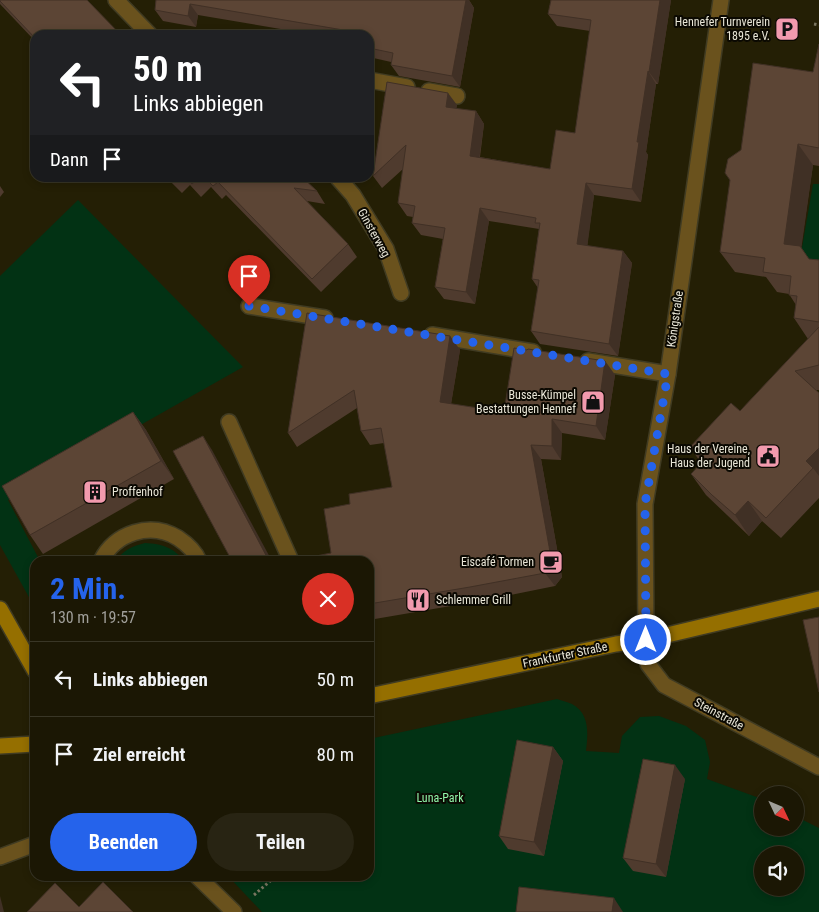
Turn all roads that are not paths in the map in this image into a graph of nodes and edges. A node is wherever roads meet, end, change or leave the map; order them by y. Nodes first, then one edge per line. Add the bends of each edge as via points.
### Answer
1 (116, 0) edge
2 (721, 0) edge
3 (145, 30) edge
4 (374, 81) edge
5 (457, 96) dead end
6 (342, 182) edge
7 (400, 293) dead end
8 (249, 306) dead end
9 (336, 320) edge
10 (414, 333) edge
11 (551, 355) edge
12 (570, 358) edge
13 (668, 374) junction
14 (228, 422) dead end
15 (104, 556) edge
16 (196, 556) edge
17 (289, 556) edge
18 (819, 599) edge
19 (0, 609) edge
20 (646, 640) junction
21 (30, 662) edge
22 (374, 695) edge
23 (30, 744) edge
24 (0, 746) edge
25 (819, 767) edge
26 (30, 846) edge
27 (0, 857) edge
28 (202, 881) edge
29 (234, 912) edge

1 - 3 street
2 - 13 street, Königstraße
4 - 5 street
6 - 7 street, Ginsterweg via 386,249
8 - 9 street
10 - 11 street
12 - 13 street
13 - 20 street, Königstraße via 645,504
14 - 17 street
15 - 16 street via 110,546 123,537 138,531 155,530 185,542
18 - 20 main road, Frankfurter Straße
19 - 21 main road
20 - 22 main road, Frankfurter Straße
20 - 25 street, Steinstraße via 648,664 664,685
23 - 24 main road
26 - 27 street
28 - 29 street

